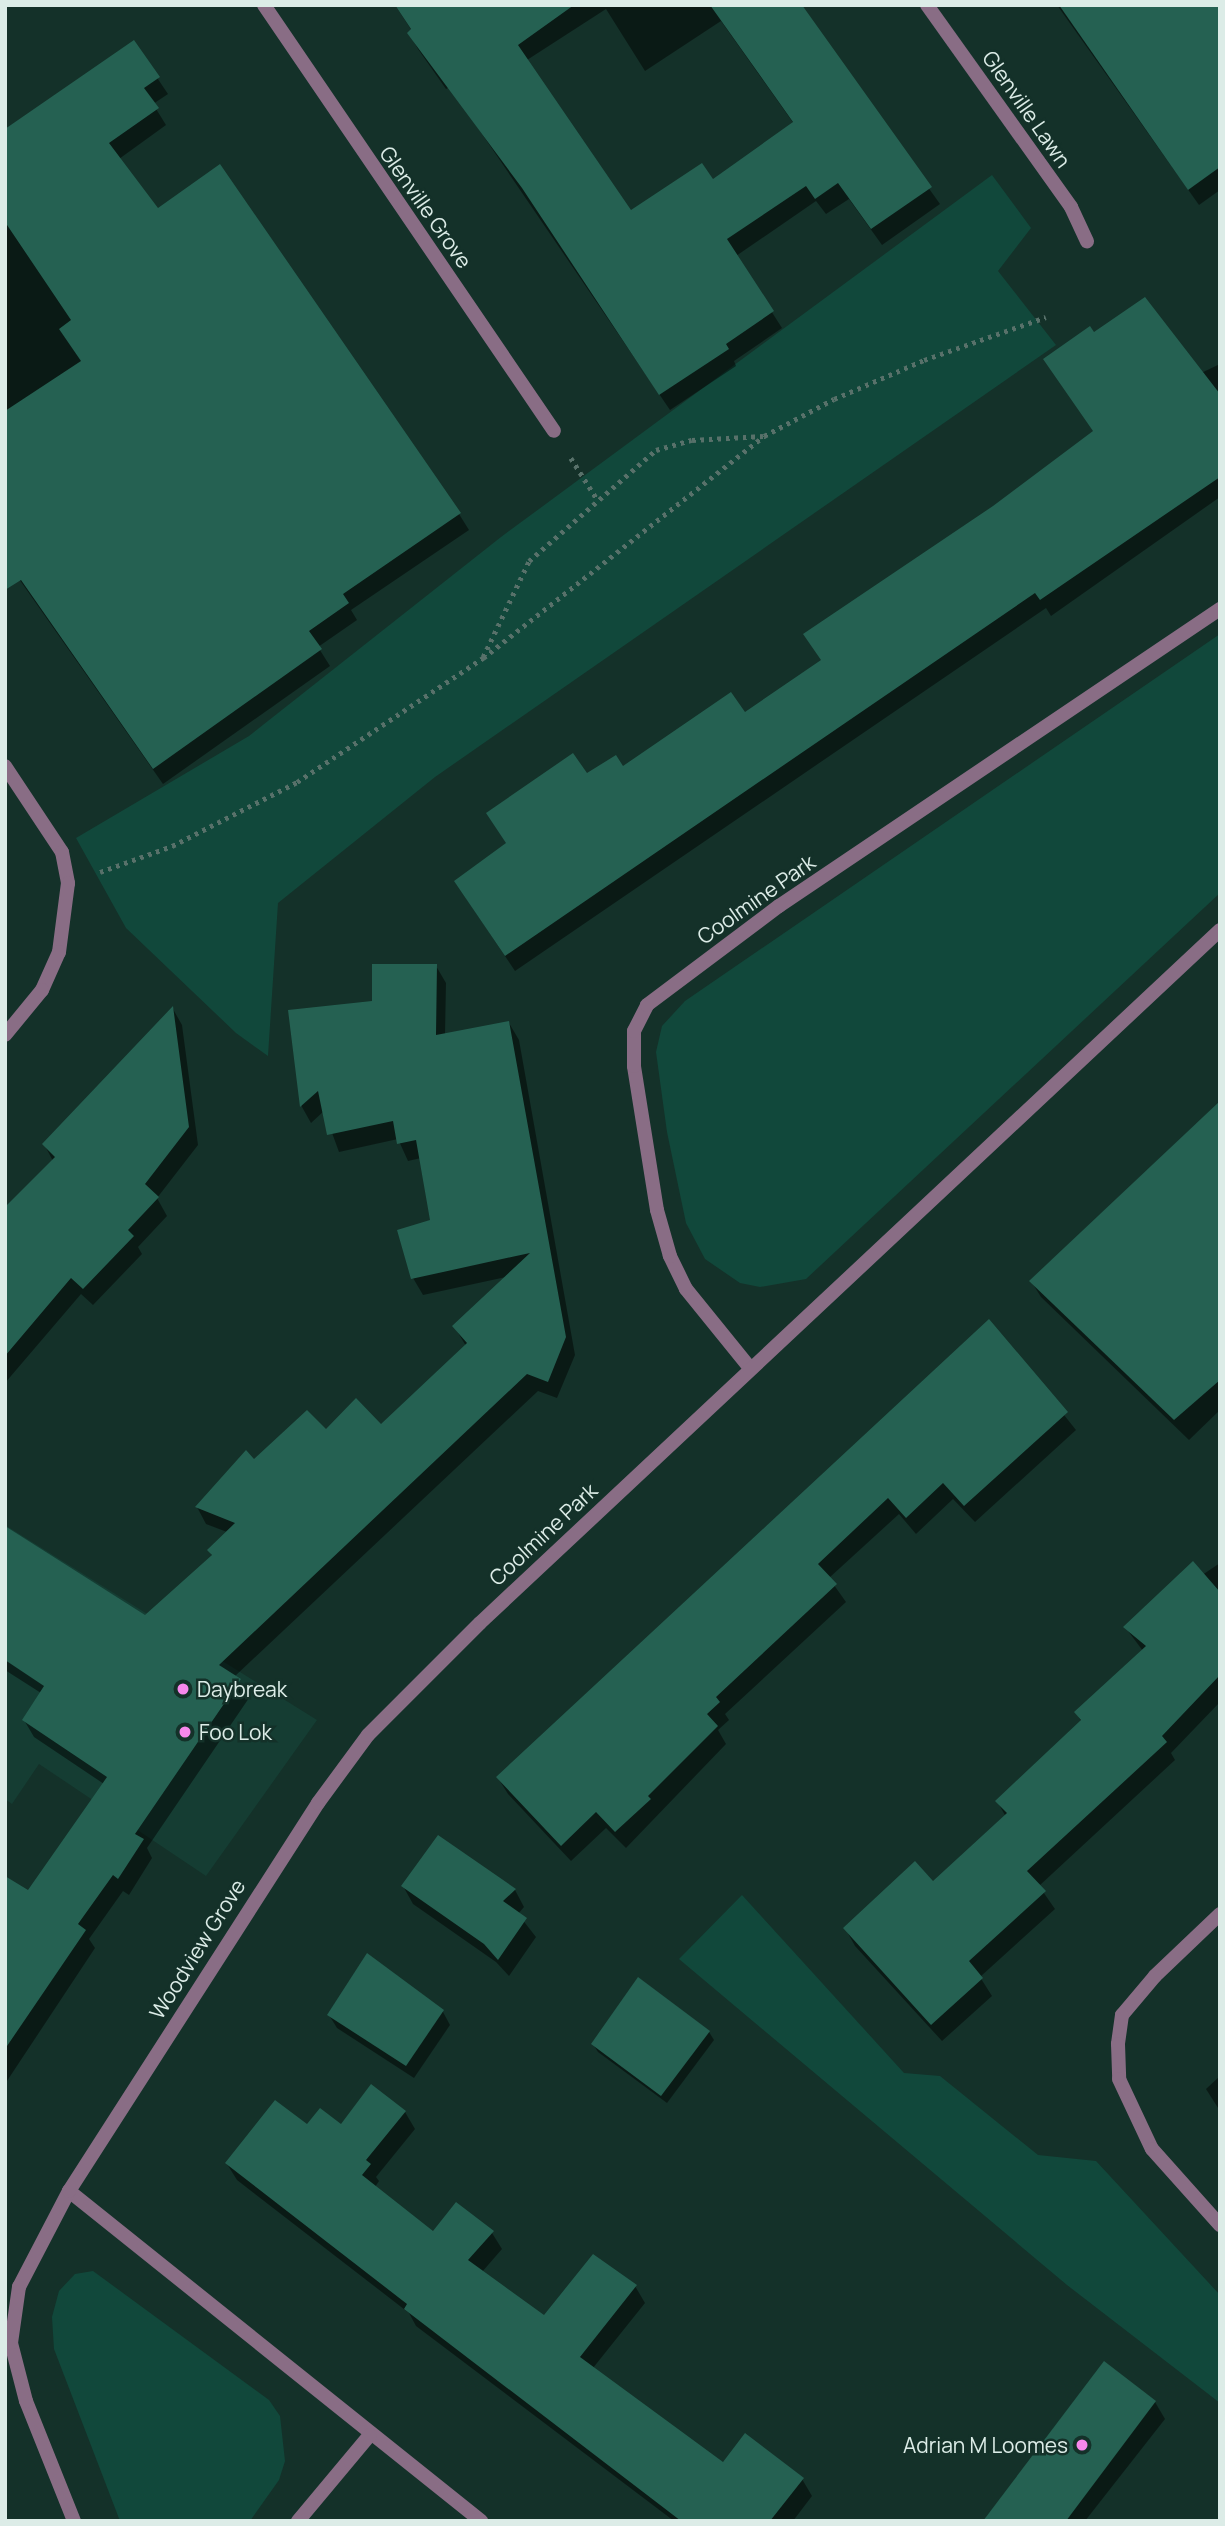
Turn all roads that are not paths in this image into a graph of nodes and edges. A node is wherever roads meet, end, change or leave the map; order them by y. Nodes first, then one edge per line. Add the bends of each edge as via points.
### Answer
1 (264, 5) edge
2 (927, 5) edge
3 (1087, 241) dead end
4 (554, 432) road end
5 (1220, 609) edge
6 (5, 766) edge
7 (1220, 930) edge
8 (5, 1035) edge
9 (750, 1368) junction
10 (369, 1735) joint
11 (1220, 1914) edge
12 (69, 2191) junction
13 (1220, 2225) edge
14 (370, 2435) junction
15 (74, 2521) edge
16 (298, 2521) edge
17 (481, 2521) edge

1 - 4 street, Glenville Grove
2 - 3 street, Glenville Lawn via 1071,207
5 - 9 street, Coolmine Park via 779,906 648,1005 634,1031 634,1066 660,1222 686,1289
6 - 8 street via 62,852 68,883 59,952 42,990
7 - 9 street, Coolmine Park
9 - 10 street, Coolmine Park via 480,1622
10 - 12 street, Woodview Grove via 258,1891
11 - 13 street via 1122,2015 1118,2044 1119,2079 1152,2149
12 - 14 street
12 - 15 street, Woodview Grove via 19,2287 11,2343 26,2401
14 - 16 street
14 - 17 street

